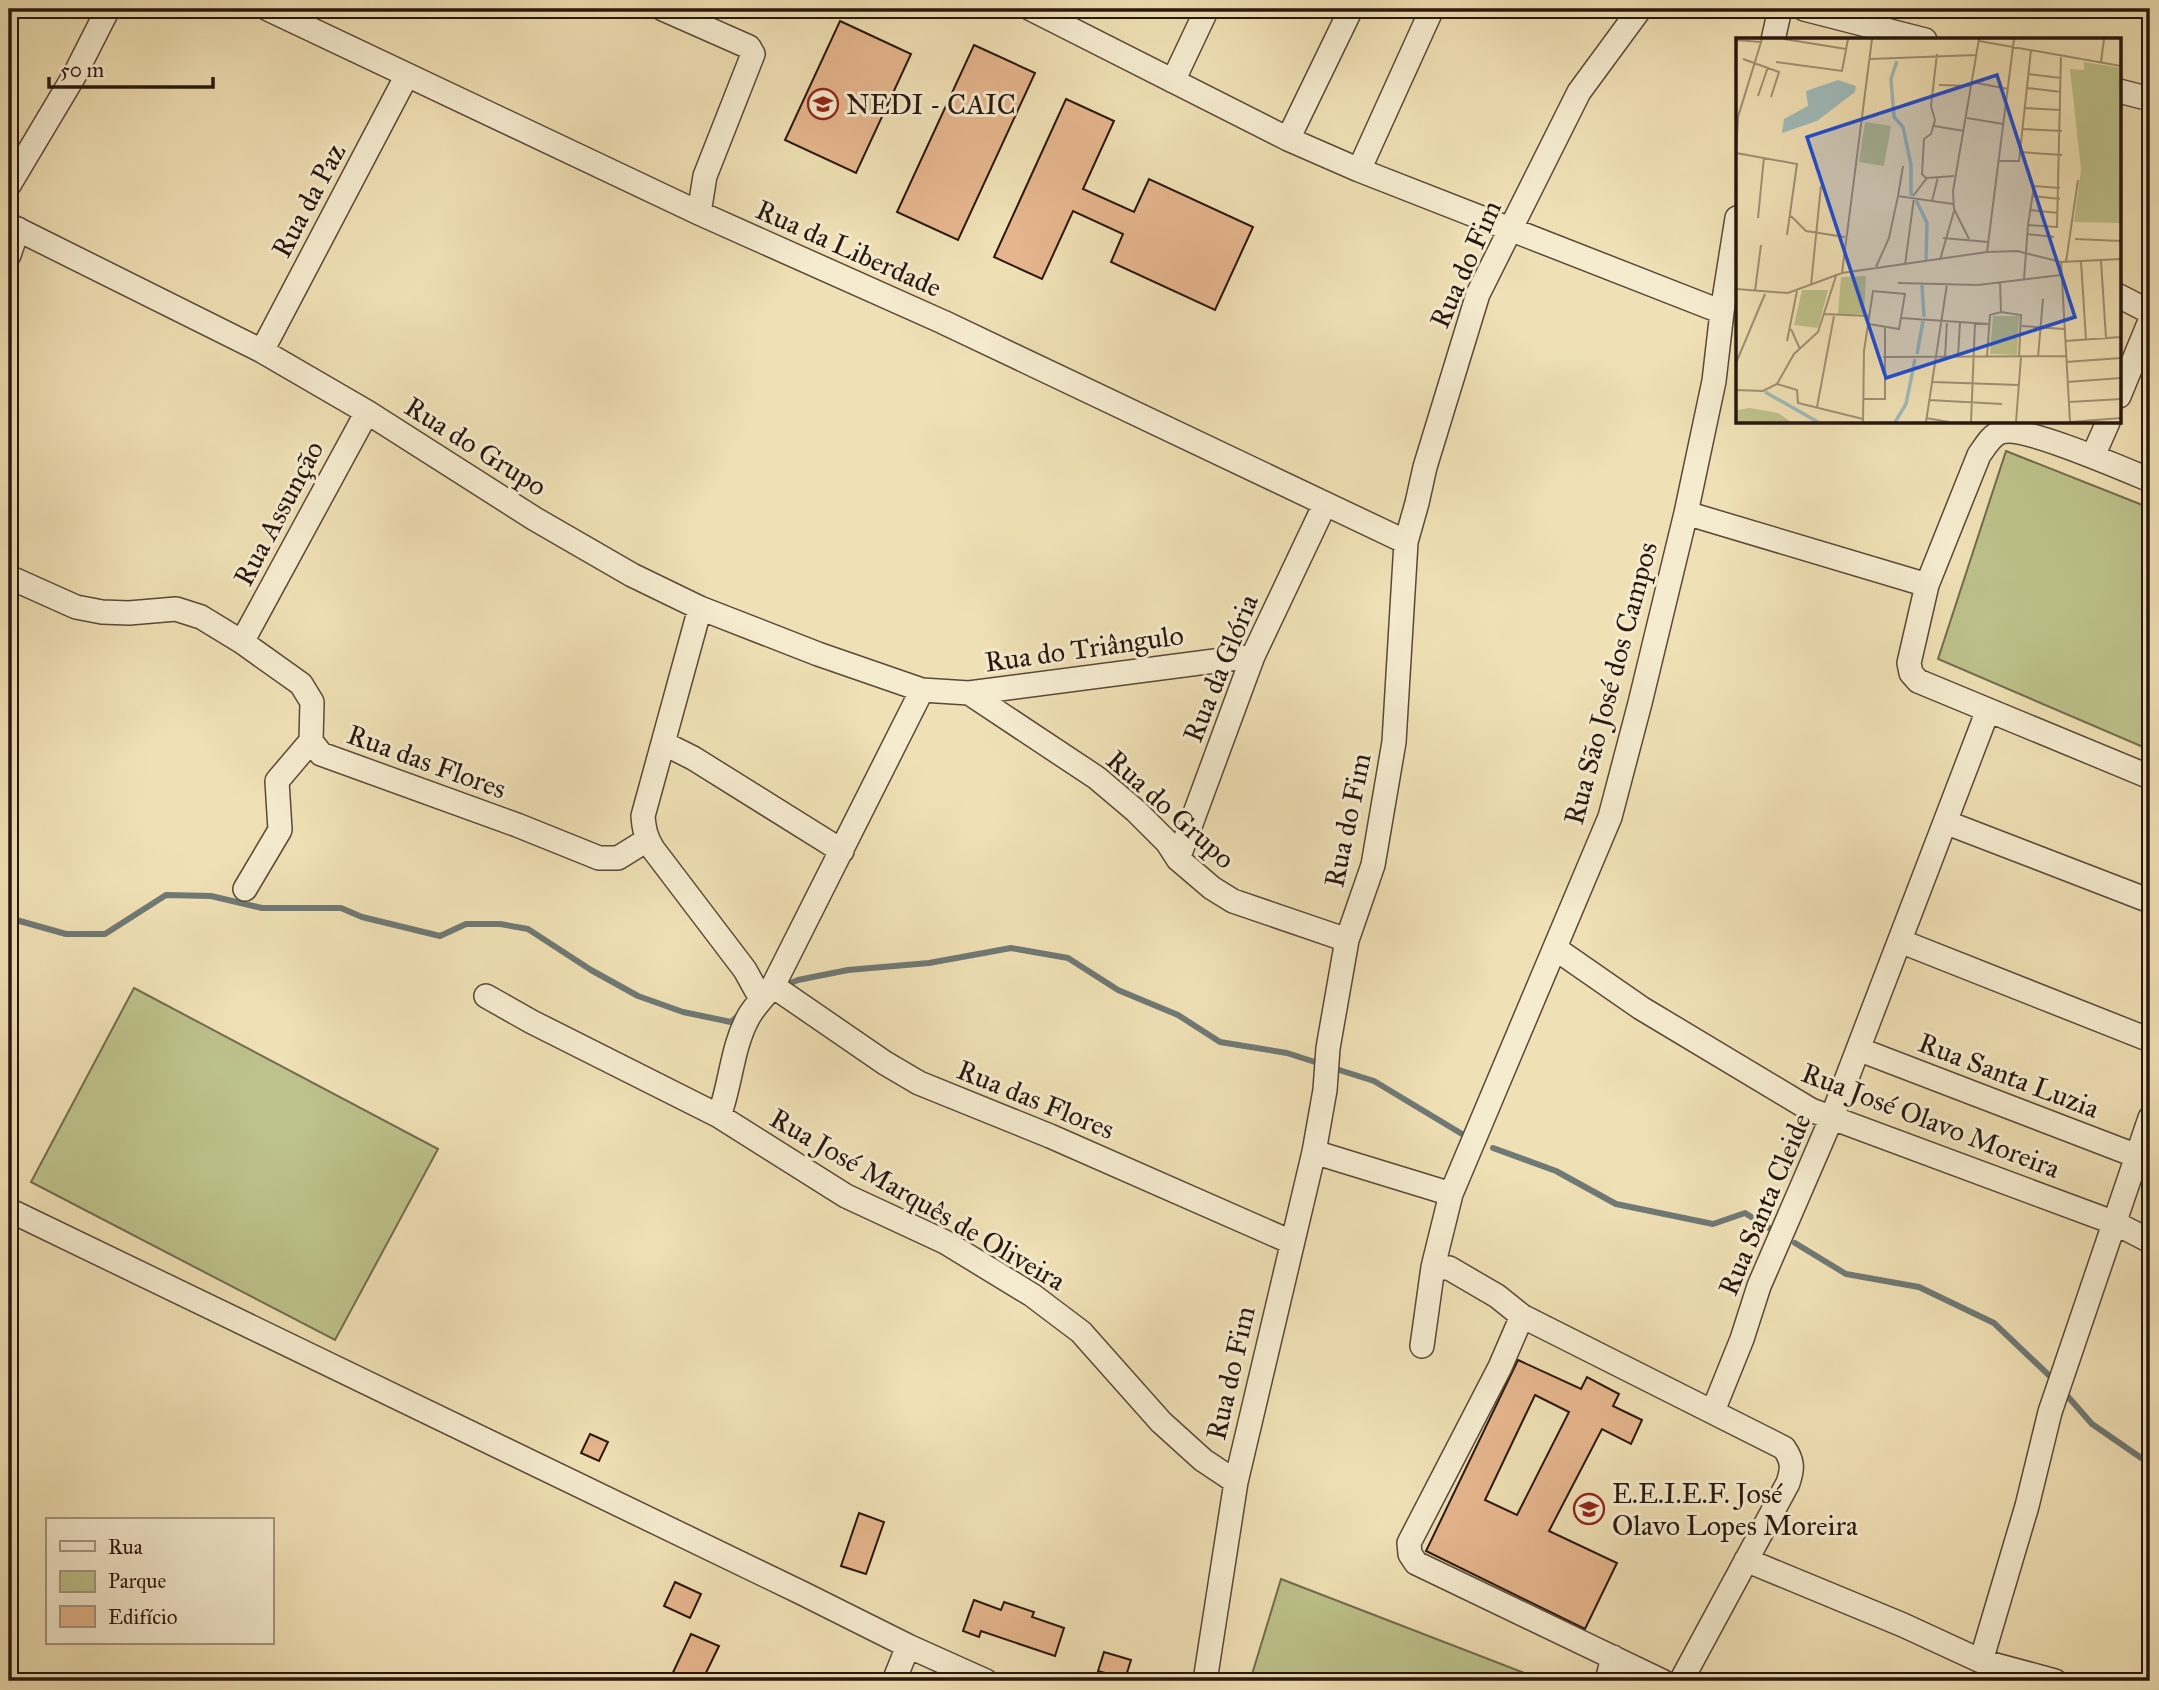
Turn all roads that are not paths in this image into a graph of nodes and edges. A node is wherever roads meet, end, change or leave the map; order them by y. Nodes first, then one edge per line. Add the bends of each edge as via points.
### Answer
1 (108, 9) edge
2 (268, 9) edge
3 (1031, 9) edge
4 (1207, 9) edge
5 (1351, 9) edge
6 (1432, 9) edge
7 (1640, 9) edge
8 (1780, 9) edge
9 (1804, 9) edge
10 (672, 11) edge
11 (1072, 18) edge
12 (1773, 38) edge
13 (1918, 38) edge
14 (407, 75) junction
15 (1173, 81) junction
16 (2120, 90) edge
17 (2150, 99) edge
18 (1288, 139) junction
19 (1359, 170) junction
20 (9, 185) edge
21 (699, 213) junction
22 (1736, 224) edge
23 (13, 227) edge
24 (1511, 228) junction
25 (9, 255) edge
26 (2120, 297) edge
27 (1722, 312) junction
28 (2150, 312) edge
29 (2150, 321) edge
30 (262, 352) junction
31 (2120, 394) edge
32 (367, 412) junction
33 (2107, 424) edge
34 (2093, 456) junction
35 (2150, 480) edge
36 (1325, 504) junction
37 (1686, 513) junction
38 (1406, 542) junction
39 (9, 577) edge
40 (1927, 585) junction
41 (701, 608) junction
42 (242, 642) junction
43 (1253, 656) junction
44 (922, 690) junction
45 (969, 693) junction
46 (1987, 710) junction
47 (311, 741) junction
48 (663, 743) junction
49 (2150, 777) edge
50 (1945, 822) junction
51 (647, 840) junction
52 (842, 851) junction
53 (1178, 859) junction
54 (246, 889) dead end
55 (2150, 901) edge
56 (1347, 940) junction
57 (1899, 941) junction
58 (1556, 949) junction
59 (762, 989) junction
60 (486, 996) dead end
61 (2150, 1040) edge
62 (1858, 1049) junction
63 (719, 1116) junction
64 (1832, 1117) junction
65 (2150, 1118) edge
66 (1314, 1152) junction
67 (2137, 1156) junction
68 (1451, 1194) junction
69 (9, 1210) edge
70 (2115, 1223) junction
71 (2150, 1241) edge
72 (1291, 1242) junction
73 (1433, 1267) junction
74 (1522, 1317) junction
75 (1422, 1346) dead end
76 (1713, 1411) junction
77 (1236, 1482) junction
78 (1746, 1560) junction
79 (908, 1646) junction
80 (1613, 1657) junction
81 (1981, 1661) junction
82 (894, 1681) edge
83 (986, 1681) edge
84 (1205, 1681) edge
85 (1607, 1681) edge
86 (1662, 1681) edge
87 (1681, 1681) edge
88 (2055, 1681) edge

1 - 20 street
2 - 14 street, Rua da Liberdade
3 - 11 street
4 - 15 street
5 - 18 street
6 - 19 street
7 - 24 street, Rua do Fim via 1579,92
8 - 12 street
9 - 13 street
10 - 21 street via 749,47 753,54 705,176
11 - 15 street
14 - 21 street, Rua da Liberdade
14 - 30 street, Rua da Paz
15 - 18 street
16 - 17 street
18 - 19 street
19 - 24 street
21 - 36 street, Rua da Liberdade via 943,322
22 - 27 street, Rua São José dos Campos
23 - 25 street
23 - 30 street, Rua do Grupo
24 - 27 street
24 - 38 street, Rua do Fim via 1478,294
26 - 28 street
27 - 37 street, Rua São José dos Campos via 1714,382
29 - 31 street
30 - 32 street, Rua do Grupo
32 - 41 street, Rua do Grupo via 535,519 632,575
32 - 42 street, Rua Assunção
33 - 34 street
34 - 35 street
34 - 40 street via 2018,432 2001,432 1989,440
36 - 38 street, Rua da Liberdade
36 - 43 street, Rua da Glória
37 - 40 street
37 - 58 street, Rua São José dos Campos via 1610,817
38 - 56 street, Rua do Fim via 1394,742 1373,865
39 - 42 street, Rua das Flores via 76,607 102,612 176,609 201,617
40 - 46 street via 1910,652 1911,673 1918,681
41 - 44 street, Rua do Grupo
41 - 48 street
42 - 47 street, Rua das Flores via 308,693
43 - 45 street, Rua do Triângulo
43 - 53 street, Rua da Glória
44 - 45 street, Rua do Triângulo
44 - 52 street
45 - 53 street, Rua do Grupo via 1097,778 1144,819
46 - 49 street
46 - 50 street, Rua Santa Cleide
47 - 51 street, Rua das Flores via 321,754 599,858 618,858
47 - 54 street via 277,781 280,830
48 - 51 street via 643,816
48 - 52 street
50 - 55 street
50 - 57 street, Rua Santa Cleide
51 - 59 street, Rua das Flores
52 - 59 street
53 - 56 street, Rua do Grupo via 1233,901
56 - 66 street, Rua do Fim
57 - 61 street
57 - 62 street, Rua Santa Cleide
58 - 64 street, Rua José Olavo Moreira via 1773,1090
58 - 68 street, Rua São José dos Campos
59 - 63 street via 748,1018
59 - 72 street, Rua das Flores via 919,1083
60 - 63 street, Rua José Marquês de Oliveira
62 - 64 street, Rua Santa Cleide
62 - 67 street, Rua Santa Luzia
63 - 77 street, Rua José Marquês de Oliveira via 846,1196 945,1242 1032,1295 1081,1332 1161,1422
64 - 70 street, Rua José Olavo Moreira
64 - 76 street, Rua Santa Cleide via 1759,1286
65 - 67 street
66 - 68 street
66 - 72 street, Rua do Fim
67 - 70 street
68 - 73 street, Rua São José dos Campos
69 - 79 street
70 - 71 street, Rua José Olavo Moreira
70 - 81 street via 2050,1412 2028,1506
72 - 77 street, Rua do Fim
73 - 74 street via 1449,1268 1497,1296
73 - 75 street, Rua São José dos Campos
74 - 76 street
74 - 80 street via 1409,1544 1410,1554 1416,1563
76 - 78 street via 1784,1448 1791,1458 1788,1483
77 - 84 street, Rua do Fim
78 - 81 street
78 - 87 street
79 - 82 street
79 - 83 street
80 - 85 street
80 - 86 street
81 - 88 street

